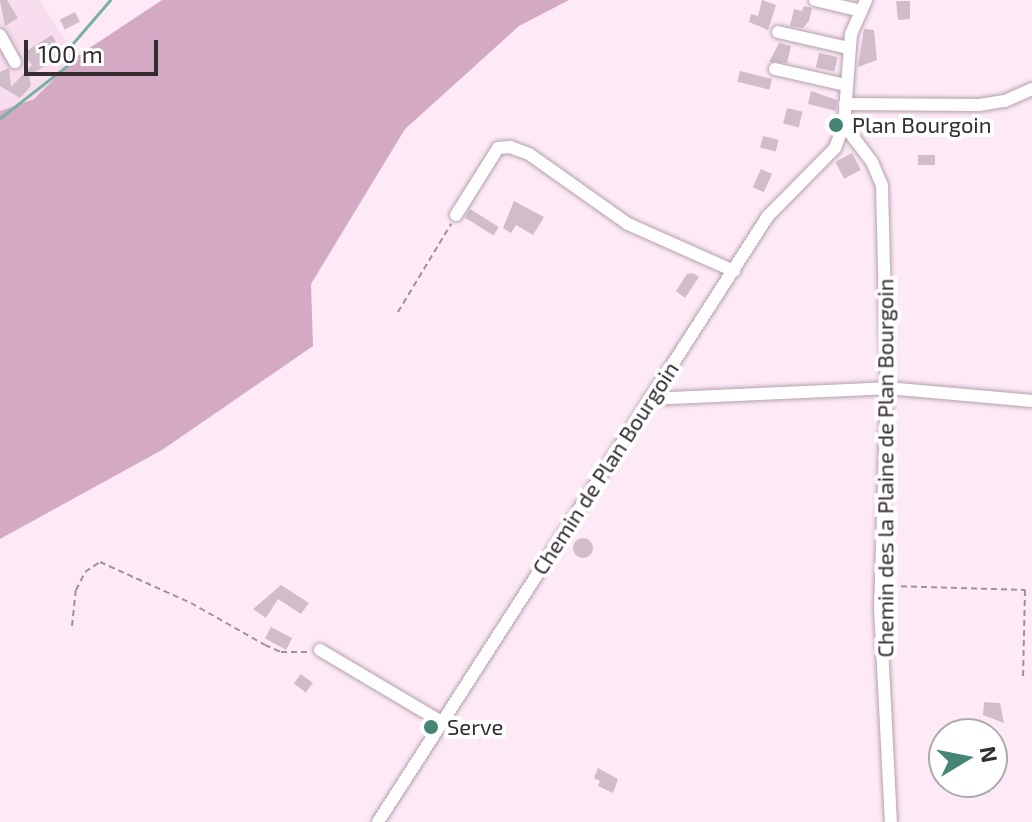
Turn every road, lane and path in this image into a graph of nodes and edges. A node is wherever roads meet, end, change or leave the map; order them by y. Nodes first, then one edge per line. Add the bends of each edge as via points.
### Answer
1 (815, 0) edge
2 (863, 6) edge
3 (778, 32) dead end
4 (0, 35) edge
5 (849, 48) junction
6 (15, 62) dead end
7 (775, 69) dead end
8 (846, 85) junction
9 (1032, 89) edge
10 (845, 104) junction
11 (844, 125) junction
12 (456, 215) joint
13 (734, 271) junction
14 (398, 312) dead end
15 (887, 388) junction
16 (1030, 398) edge
17 (649, 399) junction
18 (881, 586) junction
19 (72, 626) dead end
20 (320, 650) joint
21 (1023, 679) dead end
22 (440, 721) junction
23 (378, 822) edge
24 (891, 822) edge

1 - 2 street
2 - 5 street
3 - 5 street
4 - 6 street
5 - 8 street
7 - 8 street
8 - 10 street
9 - 10 street via 979,105
10 - 11 street
11 - 13 street, Chemin de Plan Bourgoin via 835,148 768,216
11 - 15 street, Chemin des la Plaine de Plan Bourgoin via 872,162 882,186
12 - 13 street via 498,148 510,147 529,154 628,224
12 - 14 path
13 - 17 street, Chemin de Plan Bourgoin
15 - 16 street
15 - 17 street
15 - 18 street, Chemin des la Plaine de Plan Bourgoin
17 - 22 street, Chemin de Plan Bourgoin
18 - 21 path via 1025,590
18 - 24 street, Chemin des la Plaine de Plan Bourgoin
19 - 20 path via 76,590 85,572 100,562 146,580 281,652
20 - 22 street
22 - 23 street, Chemin de Plan Bourgoin

